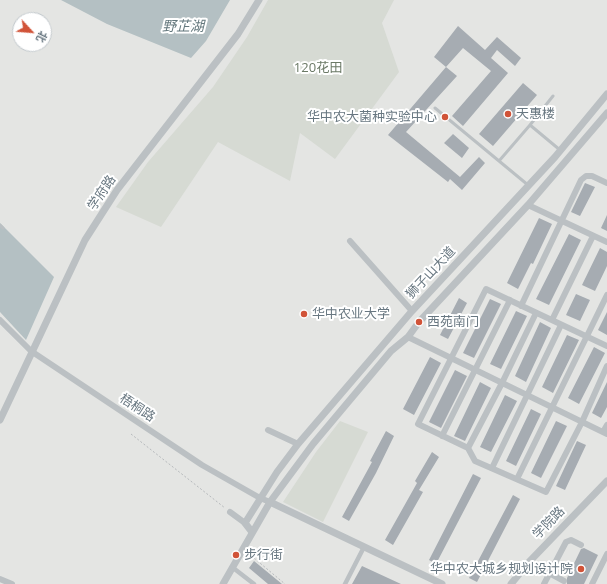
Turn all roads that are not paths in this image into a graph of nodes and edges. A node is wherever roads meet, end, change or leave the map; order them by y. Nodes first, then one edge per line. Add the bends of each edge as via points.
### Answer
1 (259, 0) edge
2 (607, 94) edge
3 (553, 96) dead end
4 (435, 108) dead end
5 (607, 113) edge
6 (530, 125) junction
7 (560, 150) junction
8 (499, 161) junction
9 (607, 183) edge
10 (529, 186) junction
11 (528, 205) junction
12 (562, 220) junction
13 (0, 225) edge
14 (3, 228) dead end
15 (593, 236) junction
16 (350, 241) dead end
17 (607, 242) edge
18 (607, 295) edge
19 (510, 300) junction
20 (521, 306) junction
21 (412, 311) junction
22 (536, 313) junction
23 (0, 320) edge
24 (552, 320) junction
25 (561, 325) junction
26 (586, 336) junction
27 (408, 337) junction
28 (607, 346) edge
29 (32, 351) junction
30 (452, 359) junction
31 (607, 366) edge
32 (476, 370) junction
33 (502, 383) junction
34 (528, 395) junction
35 (553, 407) junction
36 (2, 409) edge
37 (0, 420) edge
38 (582, 422) junction
39 (607, 424) edge
40 (268, 430) dead end
41 (605, 434) edge
42 (442, 436) junction
43 (298, 444) junction
44 (468, 448) junction
45 (492, 468) junction
46 (517, 479) junction
47 (607, 481) edge
48 (260, 498) junction
49 (270, 502) junction
50 (230, 512) road end
51 (245, 523) junction
52 (252, 532) junction
53 (581, 545) dead end
54 (364, 547) junction
55 (607, 554) edge
56 (529, 562) junction
57 (232, 567) junction
58 (550, 572) junction
59 (0, 579) edge
60 (564, 580) dead end
61 (440, 583) edge
62 (12, 584) edge
63 (222, 584) edge
64 (254, 584) edge
65 (345, 584) edge
66 (511, 584) edge
67 (544, 584) edge
68 (592, 584) edge

1 - 29 street, 学府路 via 238,34 105,209 85,240
2 - 7 street, 狮子山大道
3 - 6 lane
4 - 8 lane
5 - 11 street, 狮子山大道
6 - 7 lane
6 - 8 lane
7 - 10 street, 狮子山大道
8 - 10 lane
9 - 12 street via 592,176 586,176 581,180
10 - 21 street, 狮子山大道
11 - 12 street
11 - 27 street, 狮子山大道
12 - 15 street
12 - 20 street
13 - 14 lane
15 - 17 street
15 - 24 street
16 - 21 street
18 - 26 street
19 - 20 street
19 - 30 street via 486,289
19 - 32 street
20 - 22 street
21 - 43 street, 狮子山大道
22 - 24 street
22 - 33 street
23 - 29 street, 梧桐路
24 - 25 street
25 - 26 street
25 - 34 street
26 - 28 street
26 - 35 street
27 - 30 street
27 - 49 street, 狮子山大道 via 391,351 356,392
29 - 36 street, 学府路
29 - 48 street, 梧桐路 via 202,465
30 - 32 street
30 - 42 street via 418,424
31 - 38 street
32 - 33 street
32 - 42 street
33 - 34 street
33 - 44 street
34 - 35 street
34 - 45 street
35 - 38 street
35 - 46 street
36 - 37 street, 学府路
38 - 41 street
38 - 46 street via 546,492
39 - 41 street
40 - 43 street
42 - 44 street
43 - 48 street, 狮子山大道
44 - 45 street via 475,461
45 - 46 street
47 - 56 street, 学院路
48 - 49 street, 梧桐路
48 - 51 street, 狮子山大道
49 - 52 street, 狮子山大道
49 - 54 street
50 - 51 street
51 - 52 street
52 - 57 street, 狮子山大道
53 - 58 street via 571,540 566,542
54 - 61 street
54 - 65 street
55 - 68 street
56 - 58 street
56 - 66 street, 学院路
57 - 63 street, 狮子山大道
57 - 64 street
58 - 60 street
58 - 67 street
59 - 62 street

